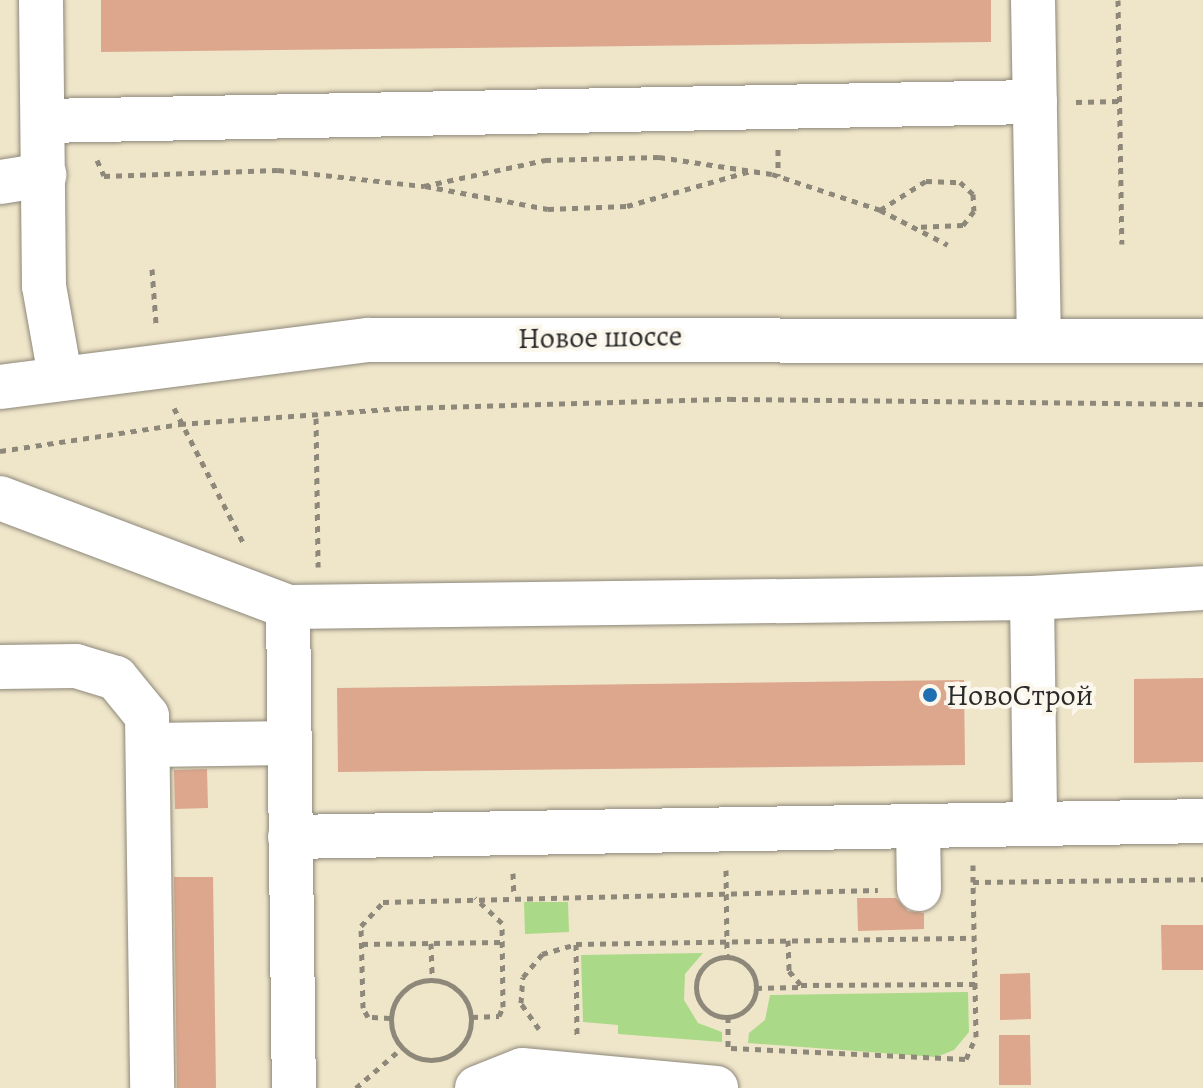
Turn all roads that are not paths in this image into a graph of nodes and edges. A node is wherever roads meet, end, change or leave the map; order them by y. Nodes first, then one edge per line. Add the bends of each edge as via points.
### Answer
1 (41, 0) edge
2 (1033, 0) edge
3 (1035, 102) junction
4 (43, 121) junction
5 (44, 175) junction
6 (0, 182) edge
7 (1039, 338) junction
8 (1203, 341) edge
9 (60, 376) junction
10 (0, 387) edge
11 (0, 498) edge
12 (1203, 588) edge
13 (1032, 598) junction
14 (303, 608) junction
15 (0, 667) edge
16 (288, 743) junction
17 (152, 745) junction
18 (1203, 821) edge
19 (1035, 824) junction
20 (918, 826) junction
21 (290, 837) junction
22 (919, 889) road end
23 (719, 1061) edge
24 (152, 1088) edge
25 (294, 1088) edge
26 (477, 1088) edge

1 - 4 street
2 - 3 street
3 - 4 street
3 - 7 street
4 - 5 street
5 - 6 street
5 - 9 street via 44,286
7 - 8 street, Новое шоссе
7 - 9 street, Новое шоссе via 368,340
9 - 10 street, Новое шоссе
11 - 14 street
12 - 13 street
13 - 14 street
13 - 19 street
14 - 16 street
15 - 17 street via 76,666 116,678 147,716
16 - 17 street
16 - 21 street
17 - 24 street
18 - 19 street
19 - 20 street
20 - 21 street
20 - 22 street
21 - 25 street
23 - 26 street via 522,1070

